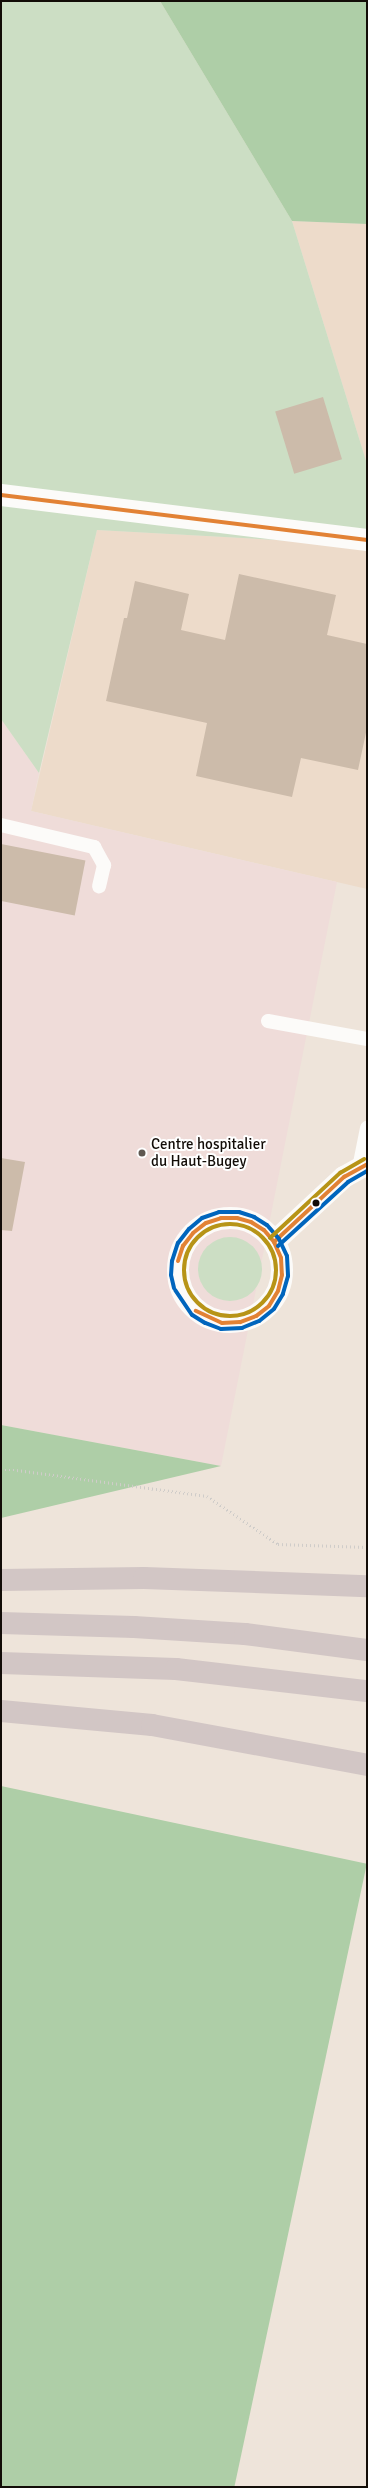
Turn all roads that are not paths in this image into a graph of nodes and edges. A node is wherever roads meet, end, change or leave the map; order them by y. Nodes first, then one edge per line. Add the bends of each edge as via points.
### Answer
1 (1, 495) edge
2 (367, 540) edge
3 (1, 825) edge
4 (99, 886) dead end
5 (268, 1021) dead end
6 (367, 1039) edge
7 (367, 1128) edge
8 (363, 1166) edge
9 (274, 1242) junction
10 (1, 1580) edge
11 (367, 1586) edge
12 (1, 1623) edge
13 (367, 1650) edge
14 (1, 1663) edge
15 (367, 1691) edge
16 (1, 1711) edge
17 (367, 1765) edge

1 - 2 street
3 - 4 lane via 94,847 104,865
5 - 6 lane
7 - 8 lane
8 - 9 street via 344,1177
9 - 9 street via 264,1230 237,1218 221,1218 206,1223 193,1233 183,1246 178,1261 180,1287 186,1299 196,1311 222,1323 240,1322 256,1316 269,1306 278,1291 282,1269 281,1258
10 - 11 highway via 144,1578
12 - 13 highway via 126,1626 245,1634
14 - 15 highway via 176,1669
16 - 17 highway via 152,1725

